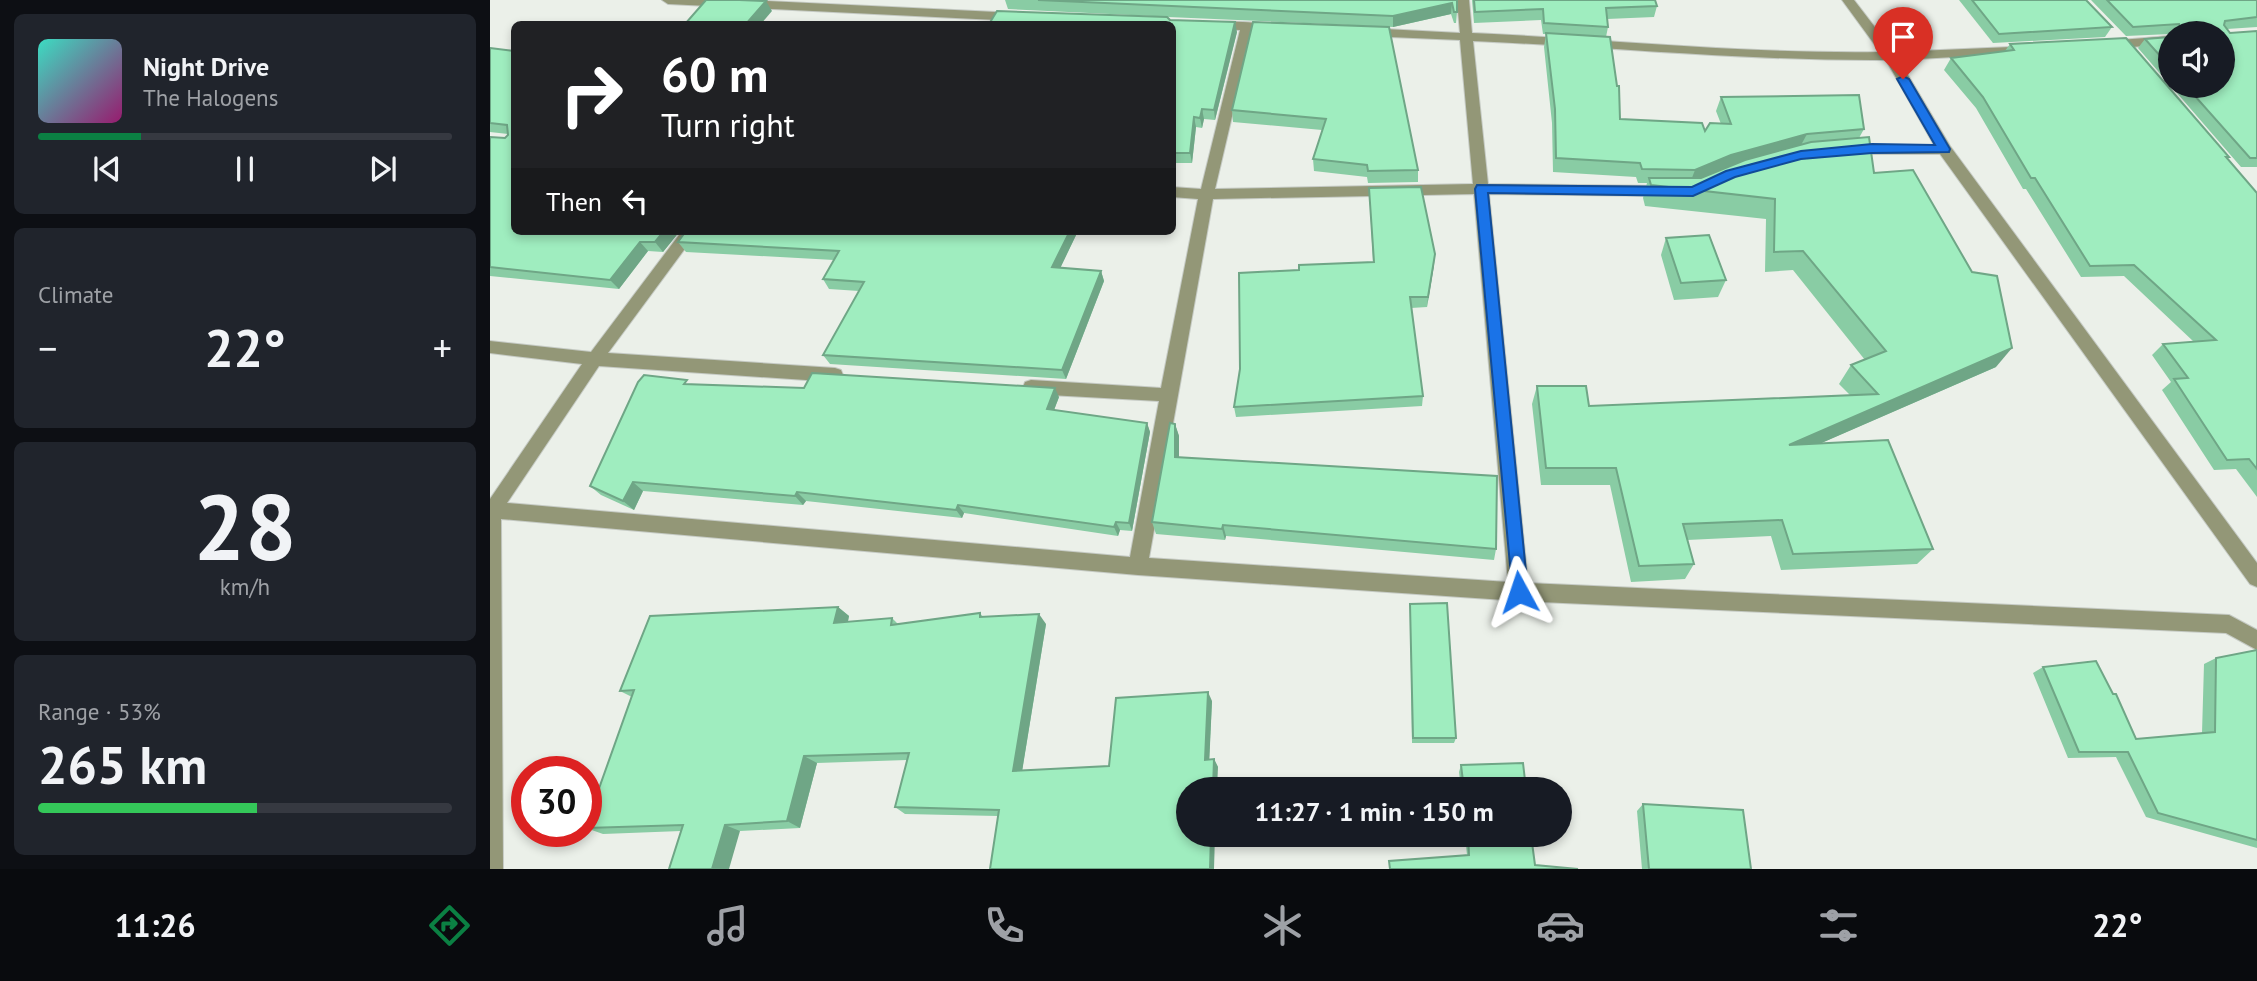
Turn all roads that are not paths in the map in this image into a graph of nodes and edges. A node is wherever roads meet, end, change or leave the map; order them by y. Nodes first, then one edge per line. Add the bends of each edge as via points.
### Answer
1 (668, 0) edge
2 (1463, 0) edge
3 (1848, 0) edge
4 (855, 5) edge
5 (1029, 17) edge
6 (843, 21) edge
7 (1193, 24) edge
8 (1248, 26) junction
9 (1288, 28) edge
10 (1356, 32) edge
11 (1465, 37) junction
12 (2158, 41) edge
13 (2095, 45) edge
14 (2040, 48) edge
15 (1890, 56) junction
16 (1944, 149) junction
17 (1836, 152) edge
18 (1481, 189) junction
19 (1680, 191) edge
20 (1176, 192) edge
21 (1206, 194) junction
22 (687, 235) edge
23 (490, 347) edge
24 (595, 359) junction
25 (846, 375) edge
26 (1010, 386) edge
27 (1169, 395) junction
28 (491, 511) edge
29 (1138, 566) junction
30 (2257, 578) edge
31 (1519, 592) junction
32 (2257, 641) edge
33 (492, 869) edge

1 - 4 street
2 - 11 street
3 - 15 street
4 - 5 street
4 - 6 street
7 - 8 street
8 - 9 street
8 - 21 street
10 - 11 street
11 - 15 street via 1794,57
11 - 18 street
12 - 13 street
14 - 15 street
15 - 16 street
16 - 17 street
16 - 30 street
18 - 19 street
18 - 21 street
18 - 31 street
20 - 21 street
21 - 27 street
22 - 24 street
23 - 24 street
24 - 25 street
24 - 28 street
26 - 27 street
27 - 29 street
28 - 29 street
28 - 33 street
29 - 31 street
31 - 32 street via 2230,624

